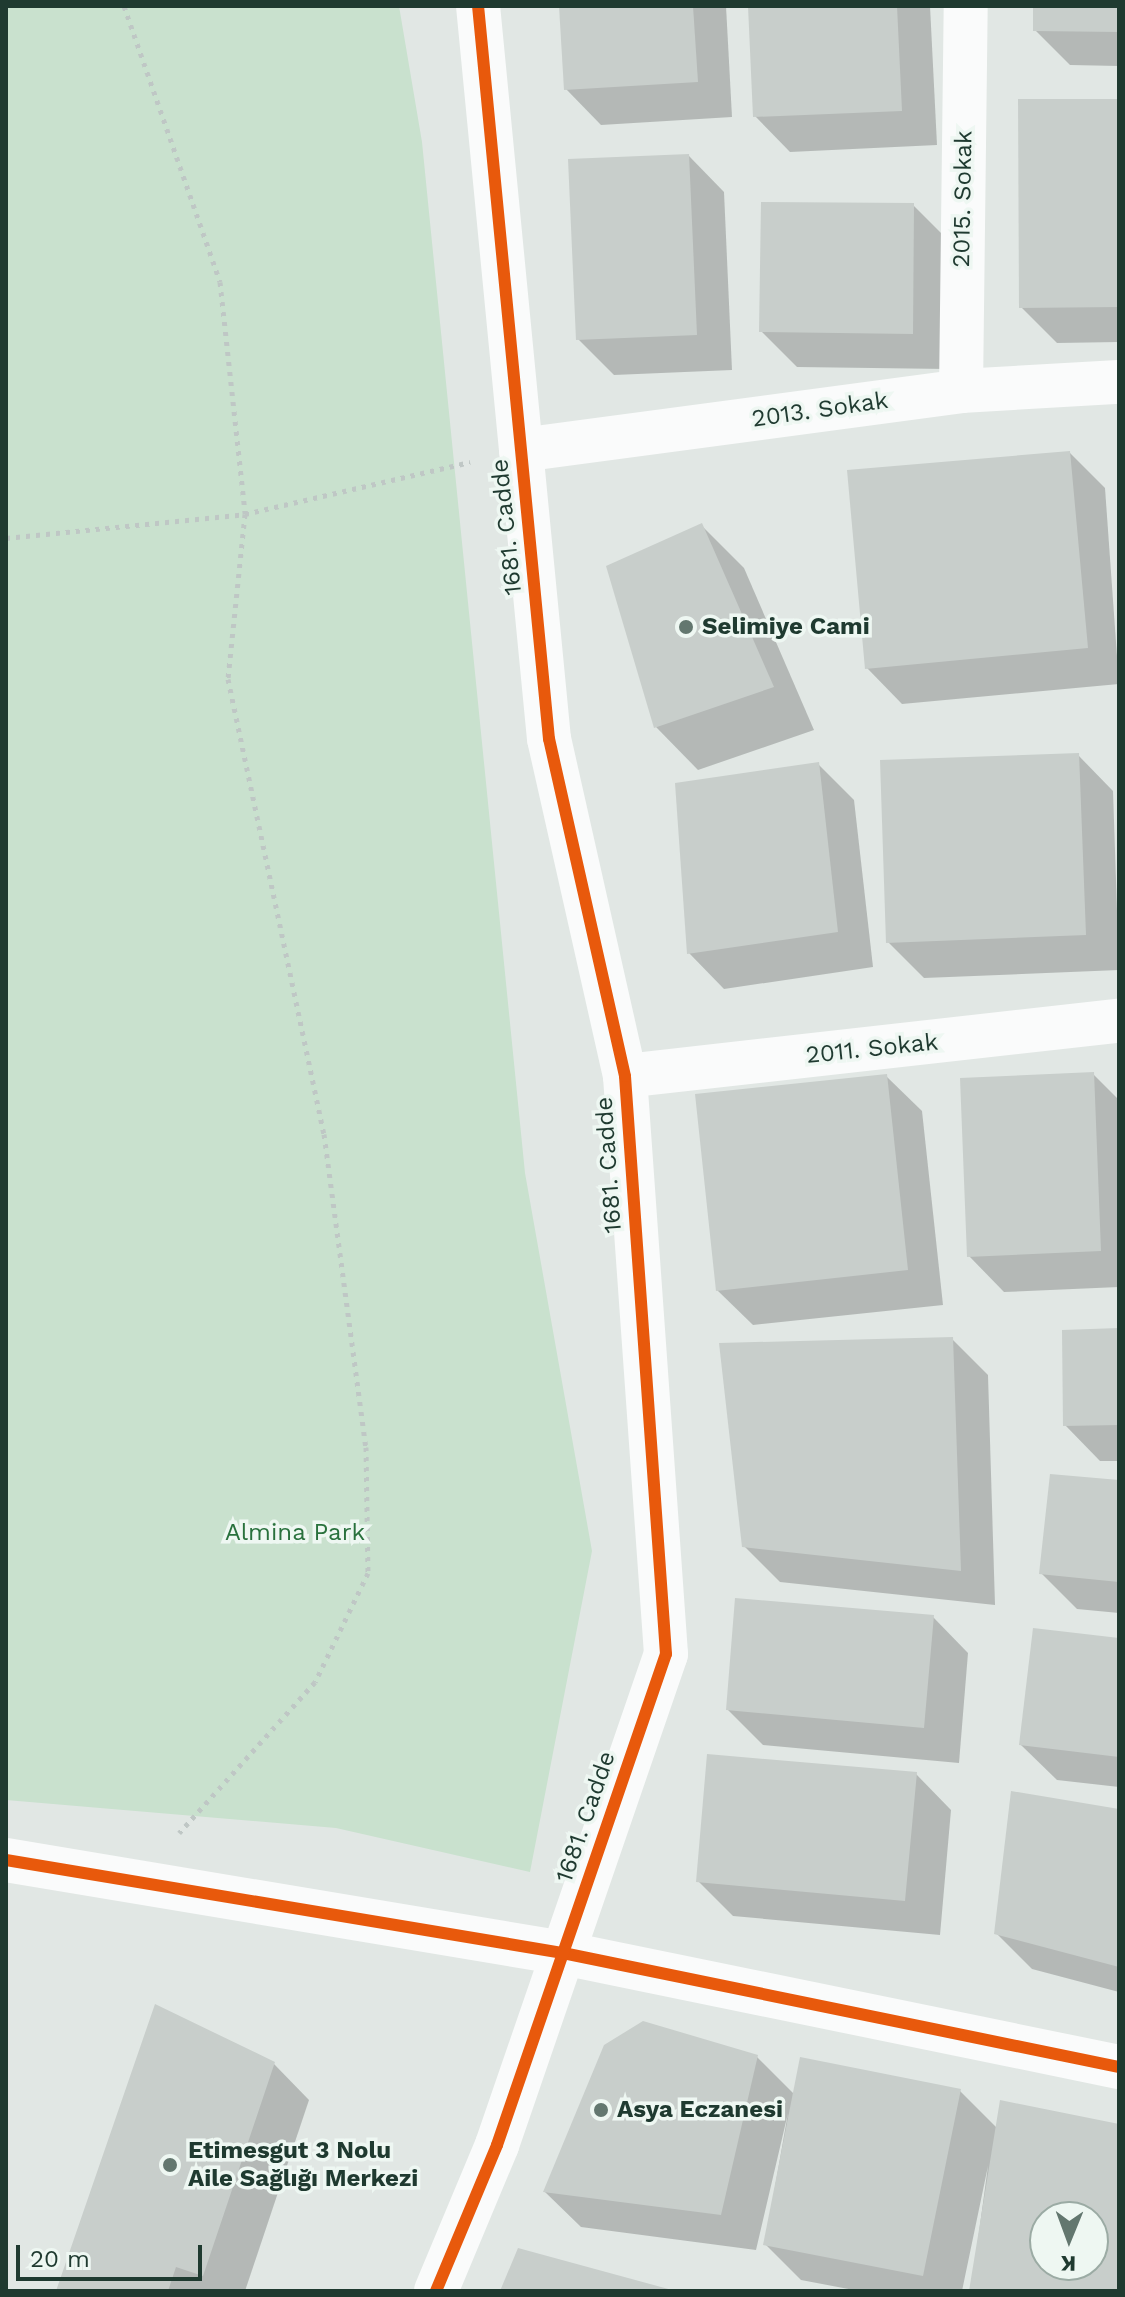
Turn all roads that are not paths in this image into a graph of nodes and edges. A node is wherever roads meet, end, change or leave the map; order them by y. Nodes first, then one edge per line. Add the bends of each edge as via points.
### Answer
1 (478, 6) edge
2 (966, 6) edge
3 (1119, 382) edge
4 (961, 391) junction
5 (521, 450) junction
6 (1119, 1021) edge
7 (625, 1076) junction
8 (6, 1860) edge
9 (563, 1953) junction
10 (1119, 2067) edge
11 (436, 2291) edge

1 - 5 street, 1681. Cadde
2 - 4 street, 2015. Sokak
3 - 4 street, 2013. Sokak
4 - 5 street, 2013. Sokak
5 - 7 street, 1681. Cadde via 549,739
6 - 7 street, 2011. Sokak
7 - 9 street, 1681. Cadde via 666,1654
8 - 9 street
9 - 10 street
9 - 11 street, 1681. Cadde via 497,2145

